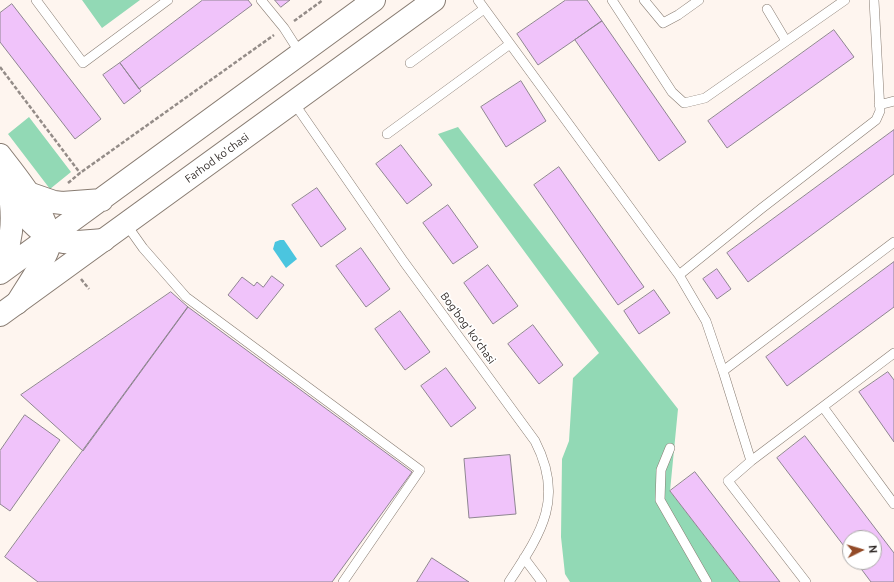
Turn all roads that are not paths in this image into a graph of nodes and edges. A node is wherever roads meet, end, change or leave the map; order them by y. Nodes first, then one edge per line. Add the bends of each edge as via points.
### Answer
1 (36, 0) edge
2 (168, 0) edge
3 (261, 0) edge
4 (374, 0) edge
5 (434, 0) edge
6 (478, 0) edge
7 (612, 0) edge
8 (644, 0) edge
9 (699, 0) edge
10 (845, 0) edge
11 (874, 0) edge
12 (484, 9) junction
13 (767, 9) dead end
14 (786, 42) junction
15 (510, 44) junction
16 (300, 53) junction
17 (410, 63) dead end
18 (894, 101) edge
19 (294, 103) junction
20 (879, 105) junction
21 (387, 134) dead end
22 (0, 156) edge
23 (13, 191) edge
24 (102, 200) junction
25 (126, 224) junction
26 (50, 238) junction
27 (104, 240) junction
28 (894, 242) edge
29 (0, 268) edge
30 (0, 273) edge
31 (679, 275) junction
32 (8, 309) edge
33 (894, 353) edge
34 (723, 371) junction
35 (823, 407) junction
36 (670, 448) dead end
37 (751, 461) junction
38 (894, 504) edge
39 (524, 558) junction
40 (343, 582) edge
41 (508, 582) edge
42 (542, 582) edge
43 (707, 582) edge
44 (806, 582) edge

1 - 2 lane via 84,63
3 - 16 lane
4 - 16 main road
5 - 19 main road, Farhod ko'chasi
6 - 12 lane
7 - 14 lane via 672,92 684,103 705,98
8 - 9 lane via 663,23
10 - 14 lane
11 - 20 lane
12 - 15 lane
12 - 17 lane
13 - 14 lane
15 - 21 lane
15 - 31 lane
16 - 24 main road
18 - 20 lane
19 - 25 main road, Farhod ko'chasi
19 - 39 lane, Bogʻbogʻ koʻchasi via 540,450 547,468 548,503 542,527
20 - 31 lane via 880,111 876,120
22 - 23 main road
23 - 24 main road via 62,203
23 - 26 main road via 33,224
23 - 29 main road via 12,233
24 - 26 main road
25 - 27 main road, Farhod ko'chasi
25 - 40 lane via 143,248 186,297 420,470
26 - 27 main road via 63,242
26 - 30 main road
26 - 32 main road via 48,251
27 - 32 main road, Farhod ko'chasi
28 - 34 lane
31 - 34 lane via 706,321
33 - 35 lane
34 - 37 lane
35 - 37 lane
35 - 38 lane
36 - 43 lane via 660,470 660,500
37 - 44 lane via 728,481
39 - 41 lane, Bogʻbogʻ koʻchasi
39 - 42 lane

